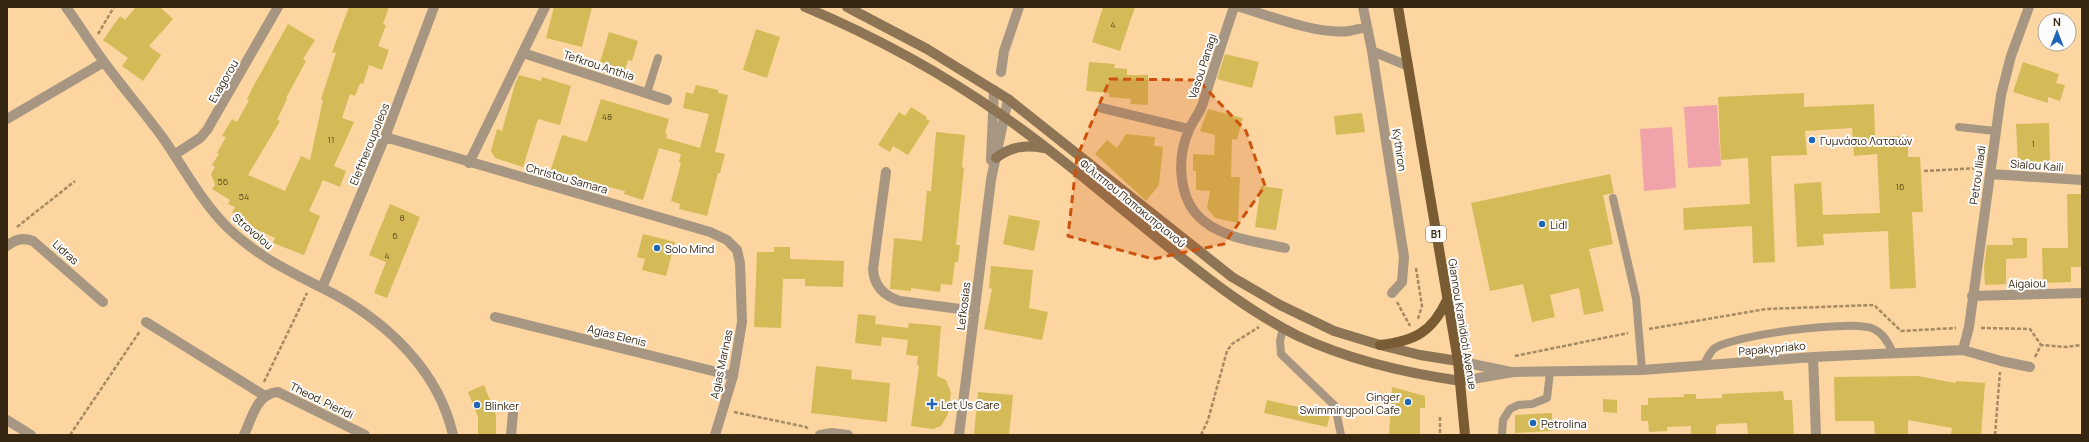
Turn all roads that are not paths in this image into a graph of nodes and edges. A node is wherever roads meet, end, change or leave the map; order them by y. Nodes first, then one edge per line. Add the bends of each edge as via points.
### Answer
1 (66, 7) edge
2 (278, 7) edge
3 (434, 7) edge
4 (545, 7) edge
5 (805, 7) edge
6 (847, 7) edge
7 (1019, 7) edge
8 (1234, 7) edge
9 (1240, 7) edge
10 (1363, 7) edge
11 (1398, 7) edge
12 (2029, 7) edge
13 (1367, 27) junction
14 (1372, 51) junction
15 (523, 53) junction
16 (658, 58) dead end
17 (104, 62) junction
18 (1408, 66) junction
19 (1001, 72) dead end
20 (994, 90) junction
21 (647, 93) junction
22 (1008, 99) junction
23 (667, 100) dead end
24 (1102, 108) dead end
25 (992, 109) junction
26 (1004, 116) junction
27 (7, 119) edge
28 (1959, 127) dead end
29 (1189, 129) junction
30 (1995, 131) junction
31 (385, 137) junction
32 (1044, 148) junction
33 (174, 155) junction
34 (996, 158) junction
35 (469, 163) junction
36 (1990, 171) junction
37 (886, 172) dead end
38 (991, 180) junction
39 (2082, 180) edge
40 (1613, 198) dead end
41 (11, 243) edge
42 (1285, 248) dead end
43 (737, 250) joint
44 (322, 288) junction
45 (1392, 293) road end
46 (2082, 293) edge
47 (1972, 296) junction
48 (1448, 300) junction
49 (103, 302) dead end
50 (975, 310) junction
51 (495, 317) dead end
52 (146, 322) road end
53 (1283, 328) junction
54 (1380, 345) junction
55 (1962, 350) junction
56 (1893, 353) junction
57 (1813, 357) junction
58 (1458, 361) junction
59 (1703, 366) junction
60 (2030, 367) road end
61 (1642, 370) junction
62 (1513, 372) junction
63 (1550, 372) junction
64 (733, 376) junction
65 (1461, 381) junction
66 (265, 396) junction
67 (513, 413) dead end
68 (7, 420) edge
69 (27, 434) edge
70 (244, 435) edge
71 (365, 435) edge
72 (453, 435) edge
73 (514, 435) edge
74 (715, 435) edge
75 (820, 435) edge
76 (848, 435) edge
77 (959, 435) edge
78 (1341, 435) edge
79 (1465, 435) edge
80 (1502, 435) edge
81 (1816, 435) edge

1 - 17 street, Strovolou
2 - 33 street, Evagorou via 207,130 197,141
3 - 31 street, Eleftheroupoleos
4 - 15 street
5 - 25 main road, Φίλιππου Παπακυπριανού via 920,63
6 - 20 main road, Φίλιππου Παπακυπριανού via 927,49
7 - 19 street via 1004,51
8 - 29 street, Vasou Panagi via 1202,108
9 - 13 street via 1323,30 1348,31
10 - 13 street, Kythiron
11 - 18 main road, B1
12 - 30 street, Petrou Iliadi via 2011,56
13 - 14 street, Kythiron
14 - 18 street
14 - 45 street, Kythiron via 1404,257 1402,282
15 - 21 street, Tefkrou Anthia
15 - 35 street
16 - 21 lane
17 - 27 street
17 - 33 street, Strovolou
18 - 48 main road, Giannou Kranidioti Avenue / B1
20 - 22 main road, Φίλιππου Παπακυπριανού
20 - 25 street, Lefkosias
21 - 23 street, Tefkrou Anthia
22 - 26 street, Lefkosias
22 - 54 main road, Φίλιππου Παπακυπριανού via 1232,277 1307,319 1334,331
24 - 29 street
25 - 26 main road, Φίλιππου Παπακυπριανού
25 - 38 street, Lefkosias
26 - 32 main road, Φίλιππου Παπακυπριανού
26 - 34 street, Lefkosias
28 - 30 lane
29 - 42 street, Vasou Panagi via 1183,156 1183,187 1186,200 1194,213 1217,230 1230,235
30 - 36 street, Petrou Iliadi
31 - 35 street, Christou Samara
31 - 44 street, Eleftheroupoleos
32 - 34 main road via 1015,148
32 - 53 main road, Φίλιππου Παπακυπριανού via 1222,290
33 - 44 street, Strovolou via 211,210 231,230 262,256
34 - 38 street, Lefkosias
35 - 43 street, Christou Samara via 710,232 727,240
36 - 39 street, Sialou Kaili
36 - 47 street, Petrou Iliadi
37 - 50 street via 873,269 880,290 900,301
38 - 50 street, Lefkosias
40 - 61 lane via 1636,298
41 - 49 street, Lidras via 28,239 40,245
43 - 64 street, Agias Marinas via 742,322
44 - 72 street, Strovolou via 359,309 417,361 438,391
46 - 47 street, Aigaiou
47 - 55 street, Petrou Iliadi via 1969,327
48 - 54 main road via 1436,321 1423,333 1404,341
48 - 58 main road, Giannou Kranidioti Avenue / B1
50 - 77 street, Lefkosias
51 - 64 street, Agias Elenis
52 - 66 street
53 - 65 main road, Φίλιππου Παπακυπριανού via 1330,349 1380,366
53 - 78 lane via 1281,354 1335,406
54 - 58 main road, Φίλιππου Παπακυπριανού
55 - 56 street, Papakypriako
55 - 60 street, Papakypriako
56 - 57 street, Papakypriako
56 - 59 lane via 1887,340 1874,329 1844,326 1782,331 1725,343 1713,349
57 - 59 street, Papakypriako
57 - 81 street
58 - 62 street, Papakypriako
58 - 65 main road, Giannou Kranidioti Avenue / B1
59 - 61 street, Papakypriako
61 - 63 street, Papakypriako
62 - 63 street, Papakypriako
62 - 65 street, Papakypriako
63 - 80 lane via 1547,398 1510,409 1503,420
64 - 74 street, Agias Marinas
65 - 79 main road, Giannou Kranidioti Avenue / B1
66 - 70 street via 256,407
66 - 71 street, Theod. Pieridi via 272,393 286,395
67 - 73 street
68 - 69 street
75 - 76 street

